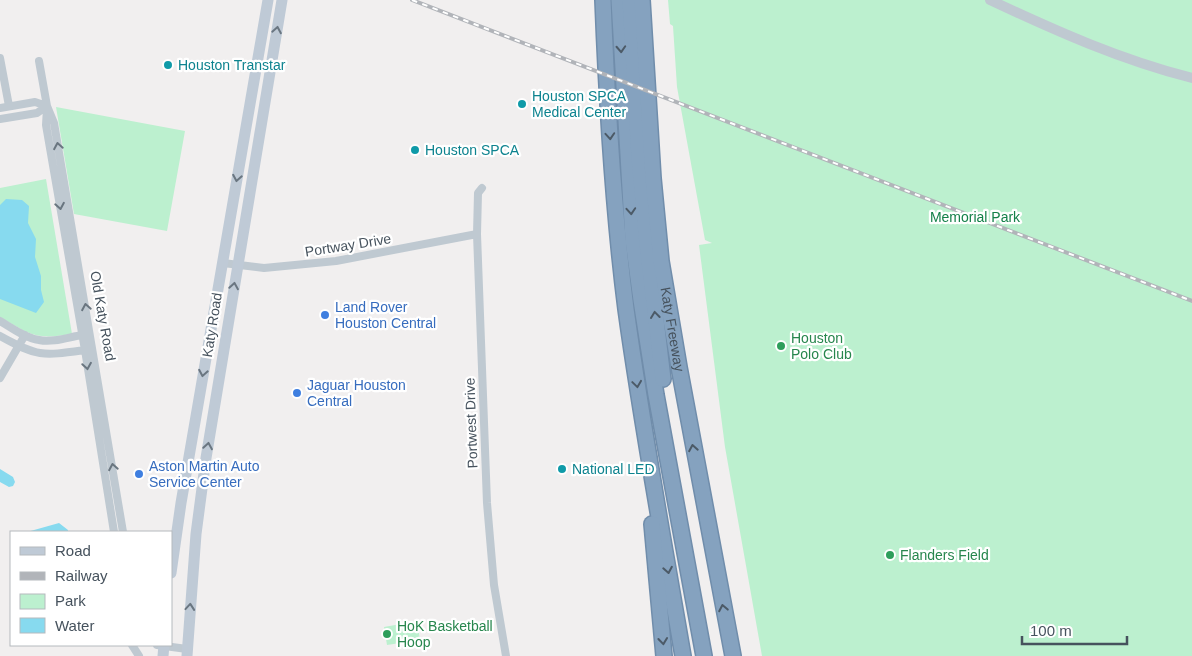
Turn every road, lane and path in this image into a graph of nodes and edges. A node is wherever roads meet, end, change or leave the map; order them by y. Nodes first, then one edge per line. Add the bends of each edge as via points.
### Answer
1 (268, 0) edge
2 (282, 0) edge
3 (603, 0) edge
4 (619, 0) edge
5 (630, 0) edge
6 (642, 0) edge
7 (990, 0) edge
8 (0, 58) edge
9 (39, 61) dead end
10 (1, 74) edge
11 (1192, 78) edge
12 (47, 106) junction
13 (3, 107) edge
14 (1, 119) edge
15 (245, 130) junction
16 (260, 130) junction
17 (482, 188) dead end
18 (67, 221) junction
19 (228, 233) junction
20 (477, 234) junction
21 (242, 235) junction
22 (222, 263) junction
23 (237, 265) junction
24 (0, 321) edge
25 (24, 335) junction
26 (82, 335) junction
27 (0, 336) edge
28 (92, 341) junction
29 (18, 346) junction
30 (85, 350) junction
31 (0, 378) edge
32 (116, 484) junction
33 (107, 485) junction
34 (654, 488) junction
35 (114, 531) edge
36 (123, 531) edge
37 (172, 566) edge
38 (163, 649) edge
39 (187, 652) edge
40 (506, 656) edge
41 (664, 656) edge
42 (683, 656) edge
43 (704, 656) edge
44 (712, 656) edge
45 (733, 656) edge

1 - 15 main road, Katy Road
16 -> 2 main road, Katy Road
3 -> 34 highway via 613,177 625,298
4 -> 43 highway via 633,230 641,300
44 -> 5 highway via 654,312 640,167
45 -> 6 highway, Katy Freeway via 661,261
7 - 11 street via 1092,46
8 - 10 street
9 - 12 street, Old Katy Road
10 - 13 street
12 - 13 street via 35,102
12 - 14 street via 37,113
12 - 18 street, Old Katy Road via 46,125
13 - 14 street
15 - 16 main road
15 -> 19 main road, Katy Road
16 - 21 main road, Katy Road
17 - 20 street, Portwest Drive via 478,194
18 - 26 street, Old Katy Road
28 -> 18 street, Old Katy Road
19 - 21 main road
19 - 22 main road, Katy Road
20 - 23 street, Portway Drive via 336,261 275,268
20 - 40 street, Portwest Drive via 487,503 494,585
21 - 23 main road, Katy Road
22 - 23 street, Portway Drive
22 -> 37 main road, Katy Road
39 -> 23 main road, Katy Road via 196,534
24 - 25 street
25 - 26 street via 46,341
25 - 29 street
26 - 28 street
26 - 30 street, Old Katy Road
27 - 29 street
28 - 30 street
32 -> 28 street, Old Katy Road
29 - 30 street via 46,355
29 - 31 street
30 -> 33 street, Old Katy Road
32 - 33 street
32 - 36 street, Old Katy Road
33 - 35 street, Old Katy Road
34 -> 41 highway via 652,530
34 -> 42 highway
38 - 39 street

